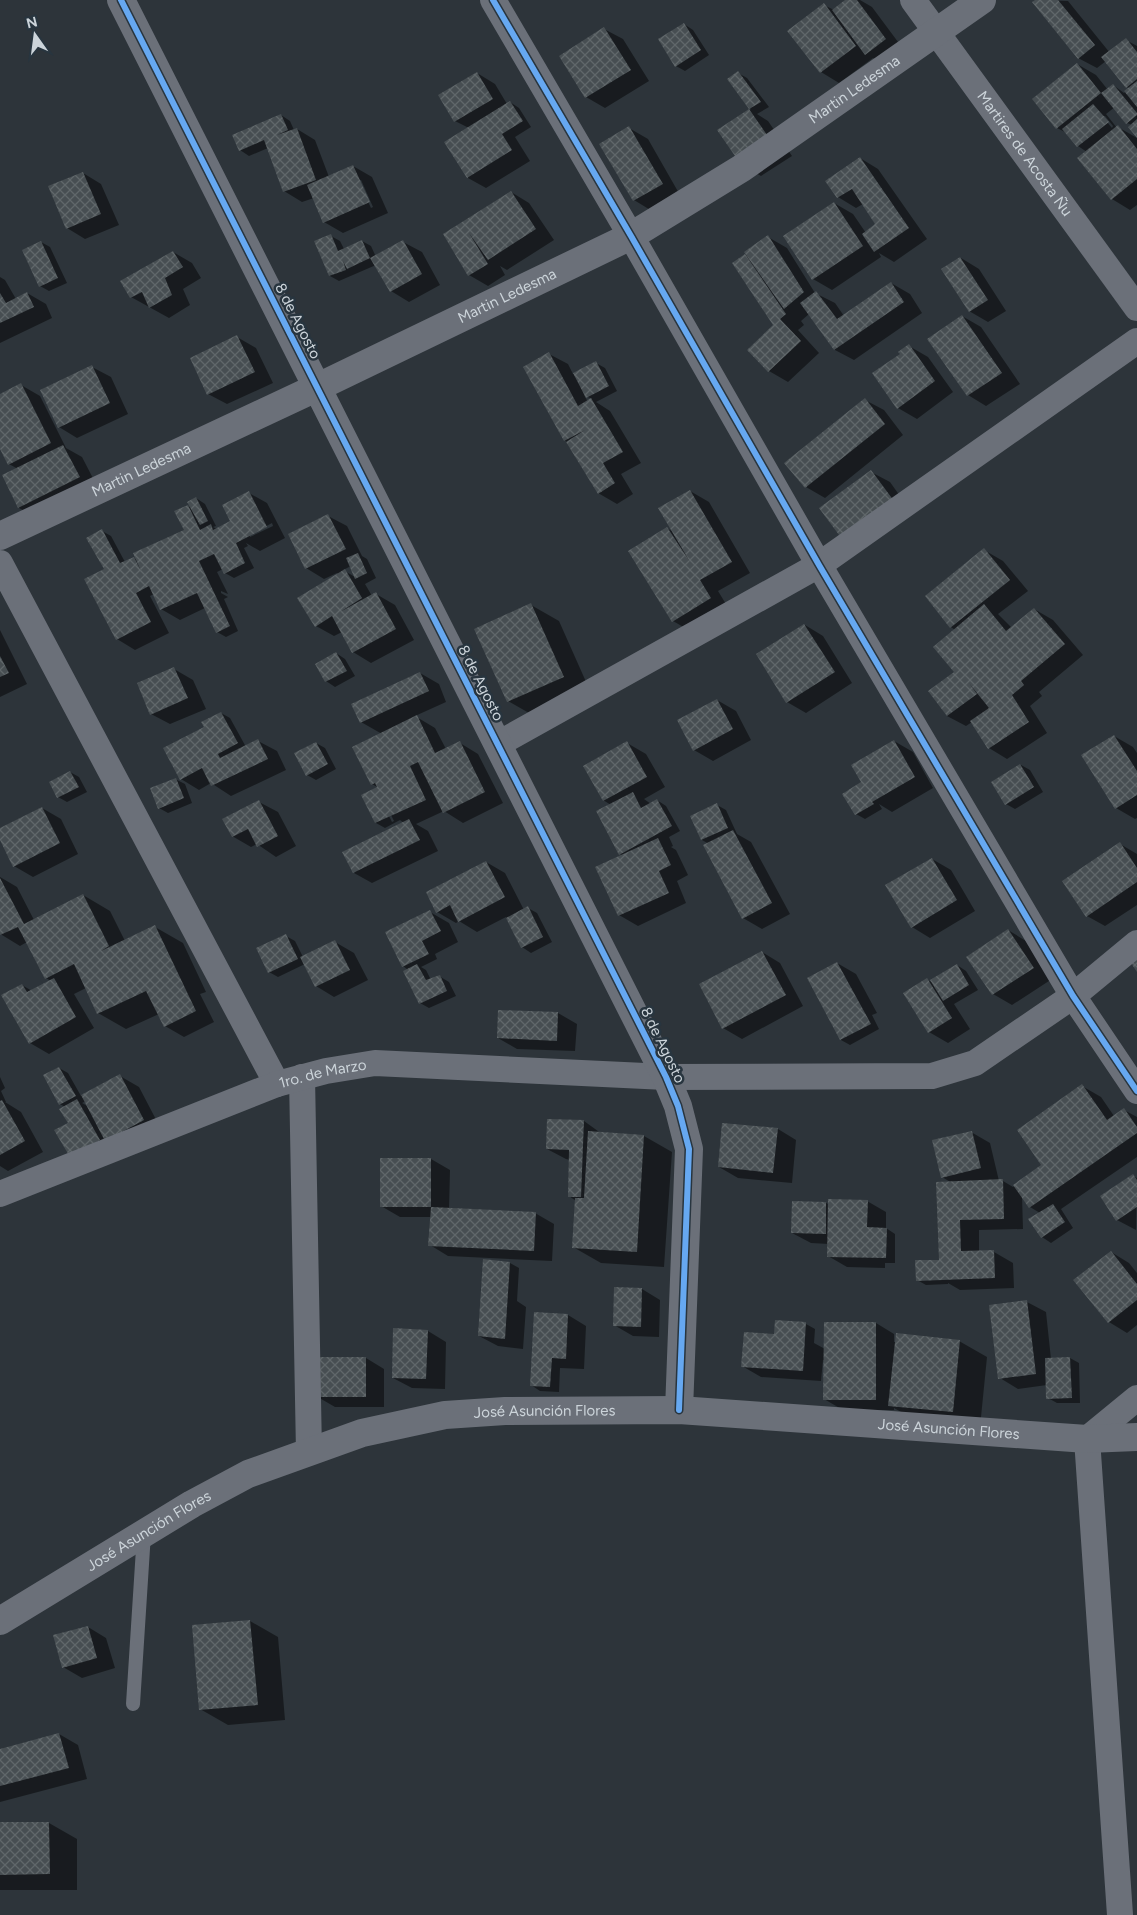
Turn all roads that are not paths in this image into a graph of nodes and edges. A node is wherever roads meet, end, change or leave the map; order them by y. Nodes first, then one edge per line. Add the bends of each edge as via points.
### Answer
1 (121, 0) edge
2 (493, 0) edge
3 (913, 0) edge
4 (982, 0) edge
5 (937, 33) junction
6 (631, 236) junction
7 (1137, 308) edge
8 (1137, 341) edge
9 (318, 387) junction
10 (0, 536) edge
11 (0, 563) edge
12 (819, 564) junction
13 (498, 744) junction
14 (1137, 943) edge
15 (1073, 996) junction
16 (302, 1077) junction
17 (666, 1077) junction
18 (277, 1084) junction
19 (1137, 1091) edge
20 (0, 1194) edge
21 (1137, 1398) edge
22 (679, 1410) junction
23 (1137, 1437) edge
24 (1087, 1439) junction
25 (309, 1452) junction
26 (144, 1533) junction
27 (0, 1621) edge
28 (133, 1704) dead end
29 (1120, 1915) edge

1 - 9 street, 8 de Agosto
2 - 6 street
3 - 5 street, Martires de Acosta Ñu
4 - 5 street, Martin Ledesma
5 - 6 street, Martin Ledesma via 742,168
5 - 7 street, Martires de Acosta Ñu
6 - 9 street, Martin Ledesma
6 - 12 street
8 - 12 street
9 - 10 street, Martin Ledesma
9 - 13 street, 8 de Agosto
11 - 18 street
12 - 13 street
12 - 15 street
13 - 17 street, 8 de Agosto
14 - 15 street
15 - 17 street, 1ro. de Marzo via 975,1063 932,1076
15 - 19 street
16 - 17 street, 1ro. de Marzo via 375,1064
16 - 18 street, 1ro. de Marzo
16 - 25 street
17 - 22 street, 8 de Agosto via 678,1106 689,1149
18 - 20 street, 1ro. de Marzo
21 - 24 street
22 - 24 street, José Asunción Flores
22 - 25 street, José Asunción Flores via 505,1411 444,1415 362,1433
23 - 24 street, José Asunción Flores
24 - 29 street
25 - 26 street, José Asunción Flores via 248,1474
26 - 27 street, José Asunción Flores
26 - 28 lane

